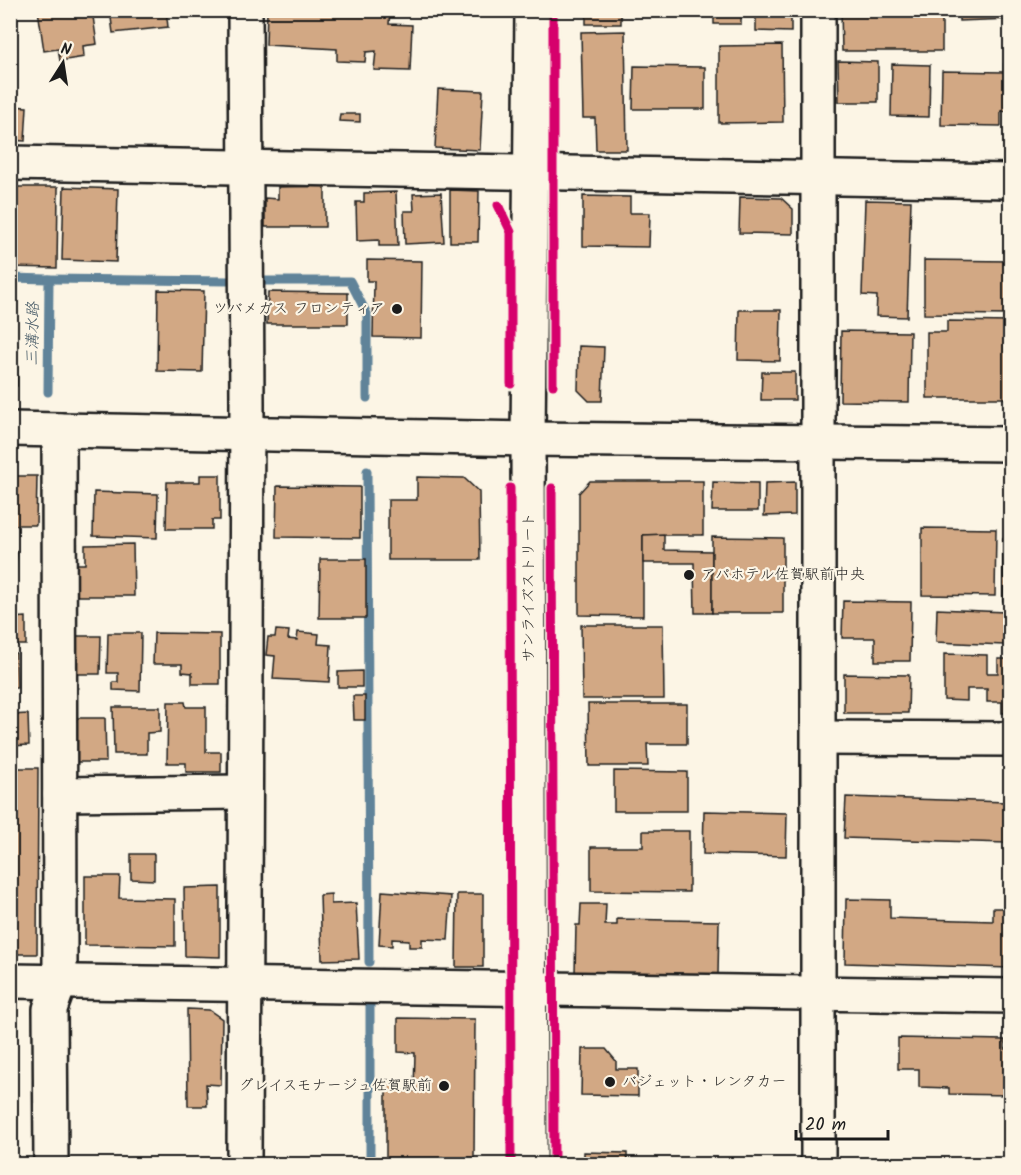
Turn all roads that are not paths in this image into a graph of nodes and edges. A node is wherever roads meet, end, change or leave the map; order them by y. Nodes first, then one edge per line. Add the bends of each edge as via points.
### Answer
1 (245, 10) edge
2 (532, 10) edge
3 (818, 10) edge
4 (10, 163) edge
5 (246, 168) junction
6 (530, 173) junction
7 (818, 177) junction
8 (1011, 181) edge
9 (10, 429) edge
10 (59, 430) junction
11 (245, 433) junction
12 (528, 439) junction
13 (820, 441) junction
14 (1011, 444) edge
15 (819, 738) junction
16 (1011, 739) edge
17 (244, 792) junction
18 (60, 794) junction
19 (10, 981) edge
20 (60, 981) junction
21 (244, 982) junction
22 (530, 988) junction
23 (818, 992) junction
24 (1011, 996) edge
25 (51, 1164) edge
26 (244, 1164) edge
27 (530, 1164) edge
28 (818, 1164) edge

1 - 5 street
2 - 6 street, サンライズストリート
3 - 7 street
4 - 5 street
5 - 6 street
5 - 11 street
6 - 7 street
6 - 12 street, サンライズストリート
7 - 8 street
7 - 13 street
9 - 10 street
10 - 11 street
10 - 18 street
11 - 12 street
11 - 17 street
12 - 13 street
12 - 22 street, サンライズストリート
13 - 14 street
13 - 15 street
15 - 16 street
15 - 23 street
17 - 18 street
17 - 21 street
18 - 20 street
19 - 20 street
20 - 21 street
20 - 25 street via 50,1009
21 - 22 street
21 - 26 street
22 - 23 street
22 - 27 street, サンライズストリート
23 - 24 street
23 - 28 street

